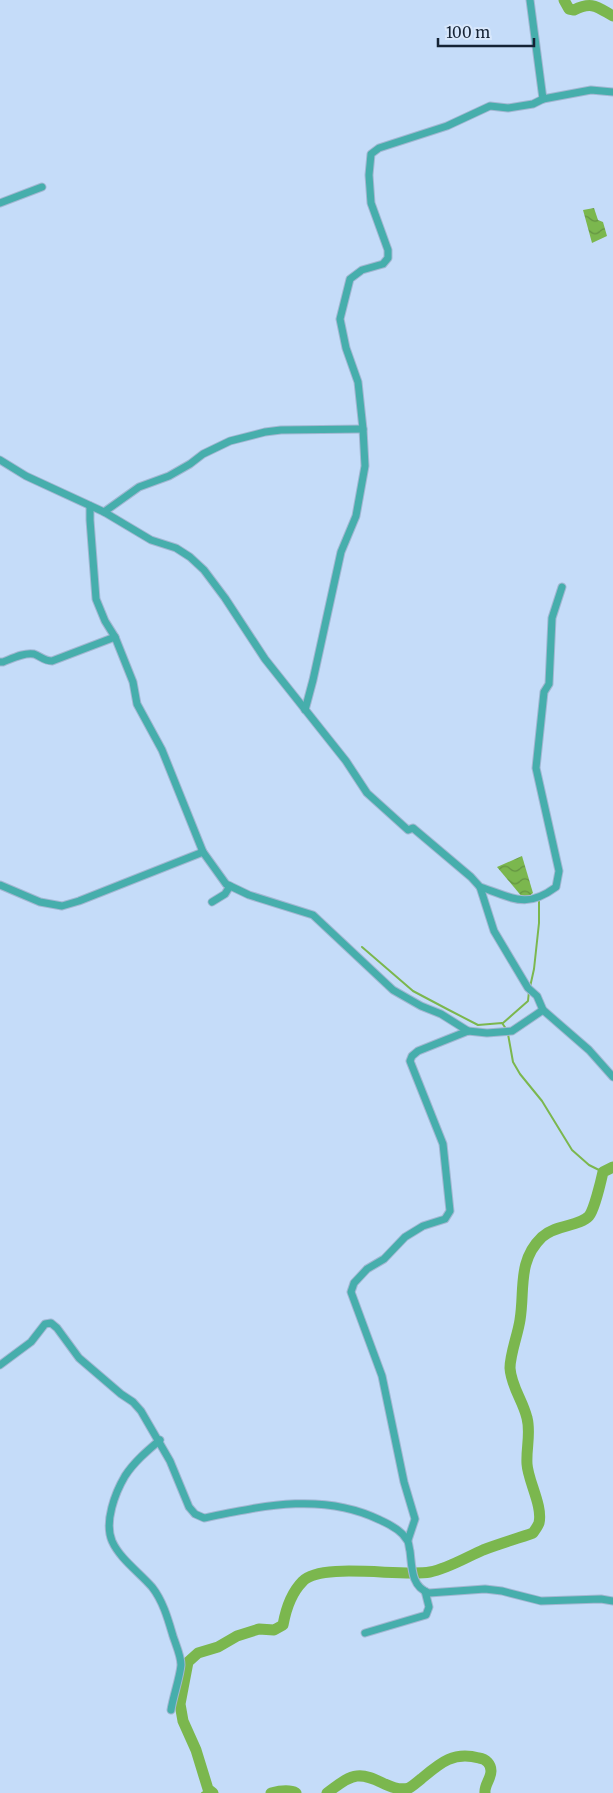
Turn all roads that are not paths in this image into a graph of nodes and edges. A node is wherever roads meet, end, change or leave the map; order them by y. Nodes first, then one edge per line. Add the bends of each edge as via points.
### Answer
1 (530, 0) edge
2 (613, 92) edge
3 (543, 99) junction
4 (42, 187) dead end
5 (0, 203) edge
6 (363, 429) junction
7 (0, 460) edge
8 (90, 506) junction
9 (104, 512) junction
10 (562, 587) dead end
11 (115, 637) junction
12 (0, 662) edge
13 (305, 710) junction
14 (203, 852) junction
15 (0, 885) edge
16 (230, 886) junction
17 (480, 886) junction
18 (212, 902) dead end
19 (543, 1010) junction
20 (468, 1031) junction
21 (613, 1077) edge
22 (0, 1365) edge
23 (160, 1440) junction
24 (408, 1540) junction
25 (425, 1591) junction
26 (613, 1601) edge
27 (365, 1633) dead end
28 (170, 1710) dead end

1 - 3 street
2 - 3 street via 591,90
3 - 6 street via 508,108 490,106 447,126 379,148 371,154 371,203 388,258 383,264 362,270 350,280 340,319 358,382
4 - 5 street
6 - 9 street via 282,430 230,441 169,476 139,487
6 - 13 street via 365,466 356,516 341,552
7 - 8 street
8 - 9 street
8 - 11 street via 96,599
9 - 13 street via 151,540 176,548 204,570
10 - 17 street via 552,618 550,684 544,692 536,768 559,871 556,887 544,896 524,902
11 - 12 street via 52,661 26,654
11 - 14 street via 133,682 137,704 162,750
13 - 17 street via 367,793 408,830 413,828
14 - 15 street via 62,906 40,902
14 - 16 street
16 - 18 street via 225,894
16 - 20 street via 248,895 313,915 393,990
17 - 19 street via 494,931
19 - 20 street via 512,1031
19 - 21 street via 589,1050
20 - 24 street via 418,1051 410,1061 443,1144 450,1211 445,1219 423,1226 367,1269 354,1283 352,1292 382,1376 415,1519
22 - 23 street via 32,1342 45,1324 51,1323 79,1358 133,1402
23 - 24 street via 189,1507 204,1518 284,1503 324,1504 368,1514 392,1526
23 - 28 street via 125,1476 108,1520 113,1543 152,1587 165,1609 181,1666
24 - 25 street via 416,1584
25 - 26 street via 485,1589 541,1602
25 - 27 street via 429,1607 426,1615

